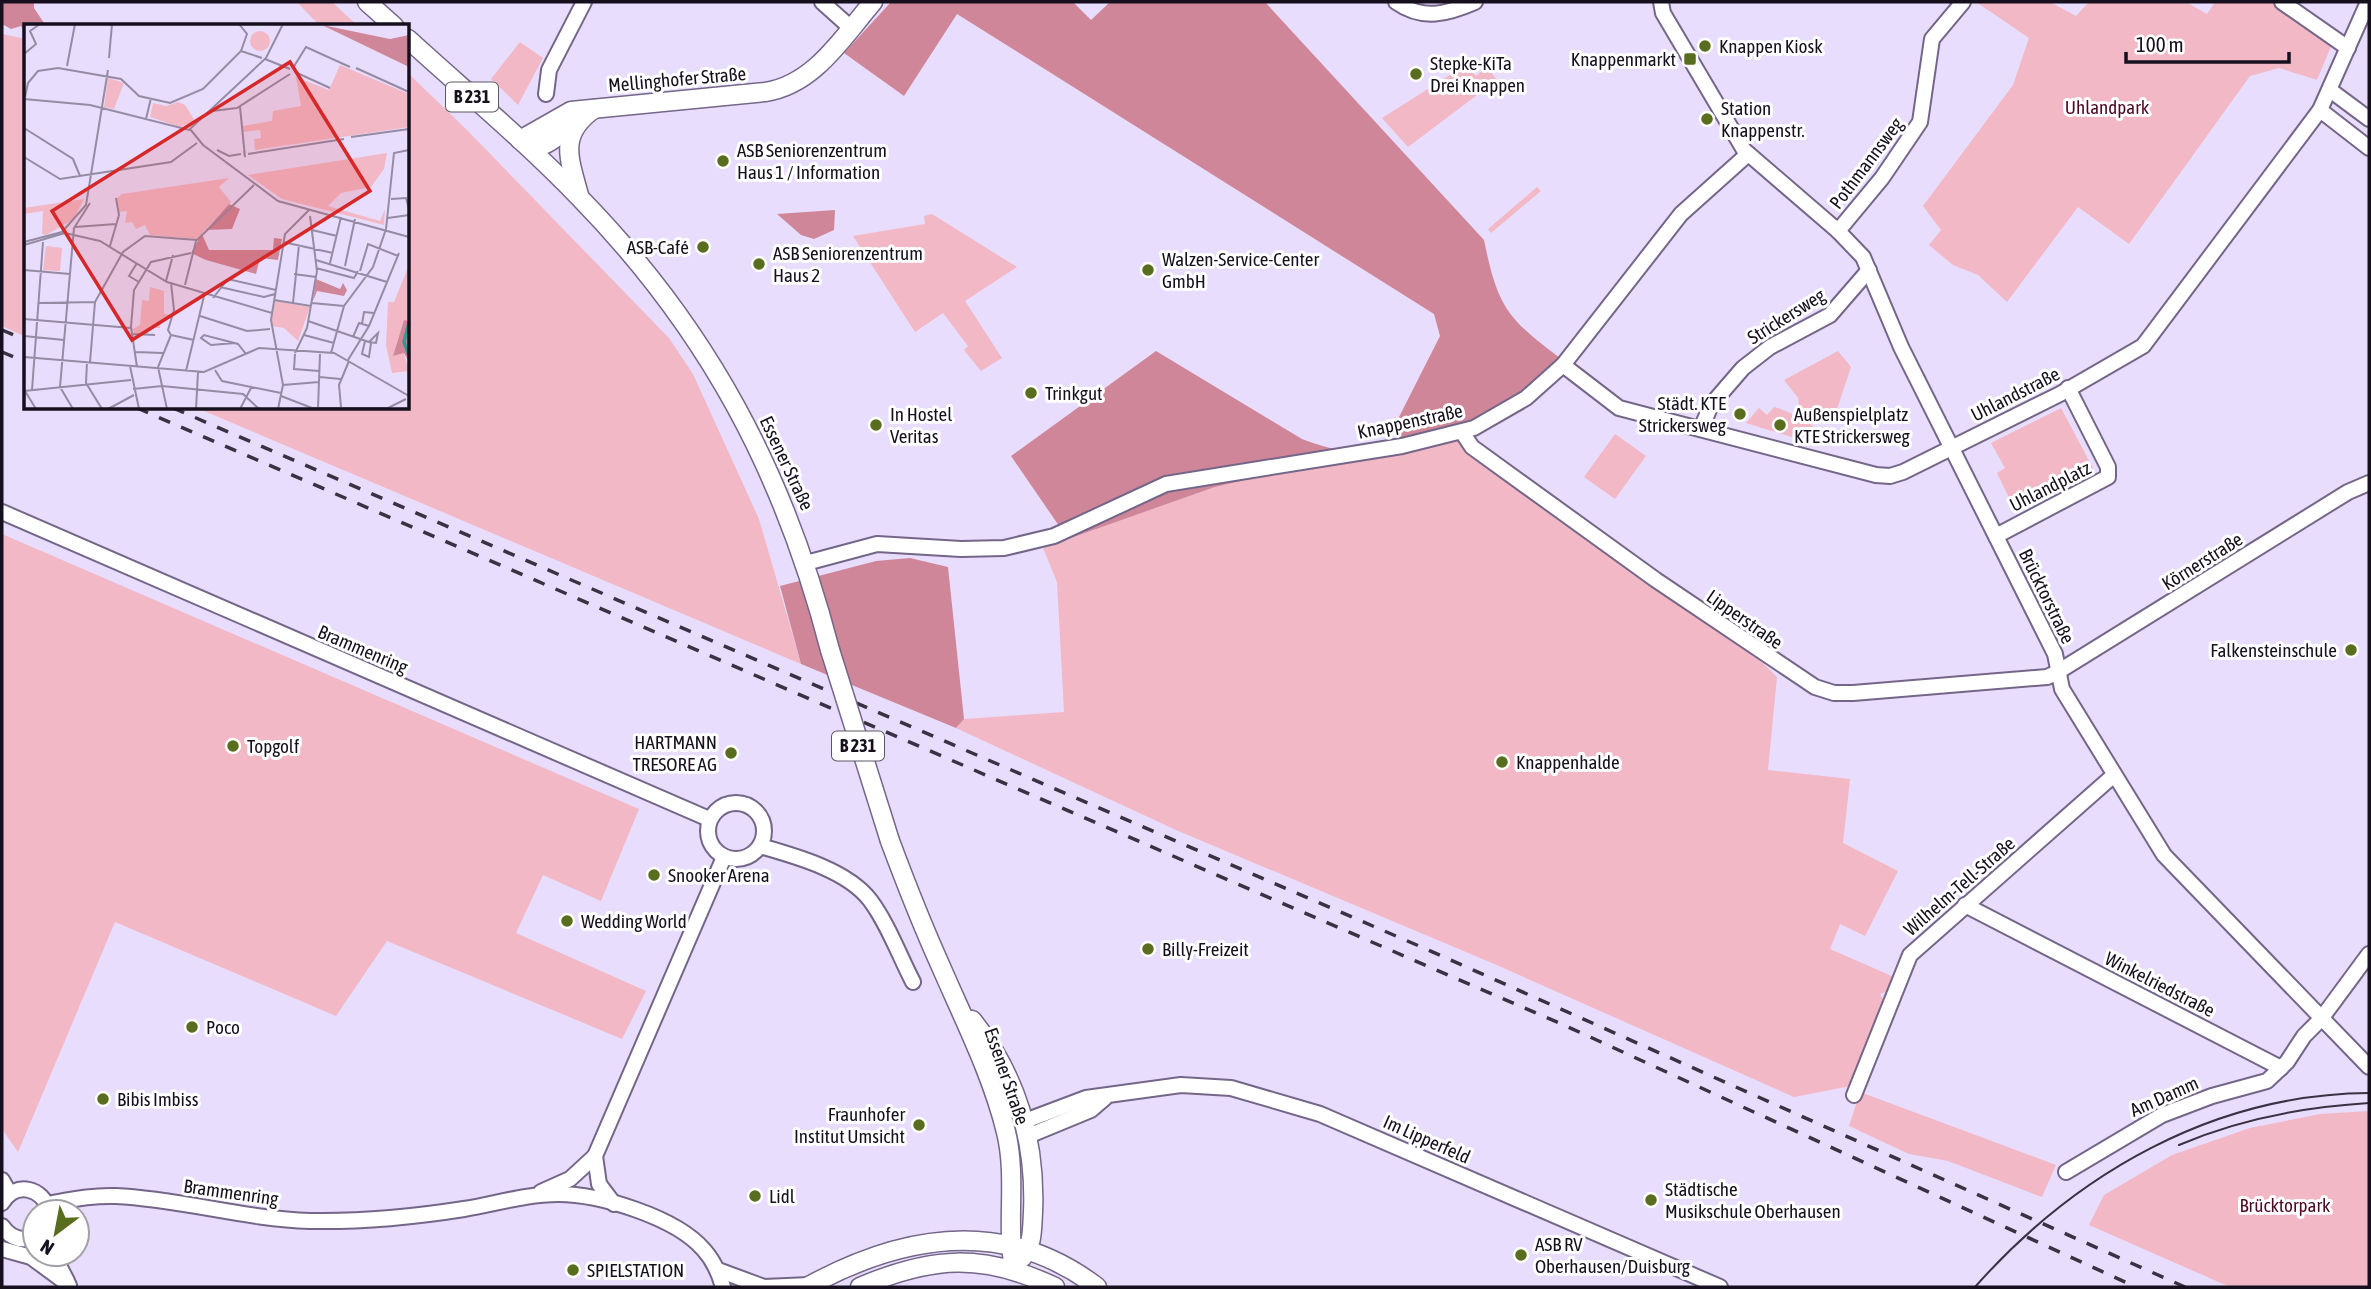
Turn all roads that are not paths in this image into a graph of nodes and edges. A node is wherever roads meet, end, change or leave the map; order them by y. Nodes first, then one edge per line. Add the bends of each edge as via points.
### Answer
1 (367, 2) edge
2 (584, 2) edge
3 (822, 2) edge
4 (873, 2) edge
5 (1396, 2) edge
6 (1475, 2) edge
7 (1661, 2) edge
8 (1963, 2) edge
9 (2282, 2) edge
10 (2368, 2) edge
11 (392, 24) edge
12 (851, 27) junction
13 (410, 40) edge
14 (2348, 48) junction
15 (2330, 90) junction
16 (546, 94) dead end
17 (596, 108) junction
18 (2320, 110) junction
19 (2369, 119) edge
20 (574, 124) junction
21 (520, 140) junction
22 (2369, 148) edge
23 (1748, 154) junction
24 (580, 198) junction
25 (1838, 231) junction
26 (1869, 270) junction
27 (1563, 365) junction
28 (2068, 388) junction
29 (1701, 429) junction
30 (1462, 432) junction
31 (1951, 448) junction
32 (2369, 483) edge
33 (2, 512) edge
34 (1996, 536) junction
35 (806, 563) junction
36 (2056, 673) junction
37 (2115, 775) junction
38 (709, 819) junction
39 (760, 846) junction
40 (724, 858) junction
41 (1965, 905) junction
42 (2369, 954) edge
43 (913, 982) dead end
44 (960, 1006) junction
45 (2324, 1022) junction
46 (2369, 1067) edge
47 (2281, 1068) junction
48 (1854, 1094) dead end
49 (1026, 1129) junction
50 (1007, 1134) junction
51 (594, 1156) junction
52 (2066, 1172) dead end
53 (2, 1181) edge
54 (535, 1195) junction
55 (6, 1198) edge
56 (42, 1198) edge
57 (80, 1198) edge
58 (614, 1204) junction
59 (3, 1230) edge
60 (21, 1238) edge
61 (1010, 1245) junction
62 (2, 1249) edge
63 (1029, 1250) junction
64 (60, 1268) edge
65 (1014, 1269) junction
66 (718, 1270) junction
67 (70, 1286) edge
68 (809, 1286) edge
69 (723, 1287) edge
70 (860, 1287) edge
71 (1055, 1287) edge
72 (1097, 1287) edge
73 (1720, 1287) edge

1 - 11 main road
2 - 16 street via 549,70
3 - 12 street
4 - 12 main road, Mellinghofer Straße
5 - 6 street via 1431,15
7 - 23 street via 1663,13
8 - 25 street, Pothmannsweg via 1932,39 1920,122
9 - 14 street
10 - 14 street, Uhlandstraße
12 - 17 main road, Mellinghofer Straße via 812,71 784,88
13 - 21 main road, Essener Straße / B 231
14 - 15 street, Uhlandstraße
15 - 18 street, Uhlandstraße
15 - 19 street
17 - 20 main road
17 - 21 main road, Mellinghofer Straße via 566,113
18 - 22 street
18 - 28 street, Uhlandstraße via 2143,346
20 - 21 main road via 544,146
20 - 24 main road via 569,154
21 - 24 main road, Essener Straße / B 231
23 - 25 street, Brücktorstraße
23 - 27 street, Knappenstraße via 1681,214
24 - 35 main road, Essener Straße / B 231 via 646,272 701,346 769,469
25 - 26 street, Brücktorstraße via 1860,252
26 - 29 street, Strickersweg via 1830,315 1770,347 1743,368 1711,405
26 - 31 street, Brücktorstraße
27 - 29 street, Uhlandstraße via 1614,406
27 - 30 street, Knappenstraße via 1515,406
28 - 31 street, Uhlandstraße
28 - 34 street, Uhlandplatz via 2108,467 2108,477
29 - 31 street, Uhlandstraße via 1882,476 1899,474
30 - 35 street, Knappenstraße via 1166,484 1072,528 1004,548 877,544
30 - 36 street, Lipperstraße via 1472,447 1656,580 1815,687 1834,694 1853,693
31 - 34 street, Brücktorstraße
32 - 36 street, Körnerstraße
33 - 38 street, Brammenring
34 - 36 street, Brücktorstraße via 2055,653
35 - 44 main road, Essener Straße / B 231, bridge via 890,841 928,940
36 - 37 street, Brücktorstraße
37 - 41 street, Wilhelm-Tell-Straße
37 - 45 street, Brücktorstraße via 2164,855
38 - 39 street via 730,804 751,807 762,823
38 - 40 street via 710,842
39 - 40 street via 747,858
39 - 43 street via 786,853 857,887 871,902
40 - 51 street, Brammenring
41 - 47 street, Winkelriedstraße
41 - 48 street, Wilhelm-Tell-Straße via 1910,955
42 - 45 street
44 - 49 main road, Essener Straße / B 231 via 998,1059
44 - 50 main road, Essener Straße / B 231
45 - 46 street, Brücktorstraße
45 - 47 street via 2304,1035
47 - 52 street, Am Damm via 2264,1082 2162,1115
49 - 50 main road
49 - 63 main road, Essener Straße / B 231 via 1034,1181
49 - 73 street, Im Lipperfeld via 1091,1110 1105,1098 1153,1087 1204,1084 1295,1105
50 - 61 main road, Essener Straße / B 231 via 1012,1183
51 - 54 street, Brammenring via 570,1179
51 - 58 street via 598,1184
53 - 55 street, Brammenring
54 - 57 street, Brammenring via 409,1217 338,1222 256,1216 115,1196
54 - 58 street, Brammenring via 579,1195
55 - 56 street, Brammenring via 30,1190
58 - 66 street, Brammenring via 687,1236 705,1250
59 - 60 street
61 - 63 main road
61 - 65 main road, Essener Straße / B 231
61 - 68 main road via 949,1240 898,1249
62 - 67 street via 31,1257
63 - 65 main road
63 - 72 main road via 1063,1264
64 - 67 street
65 - 70 main road via 979,1262 929,1265
65 - 71 main road
66 - 68 street via 764,1287
66 - 69 street, Brammenring

